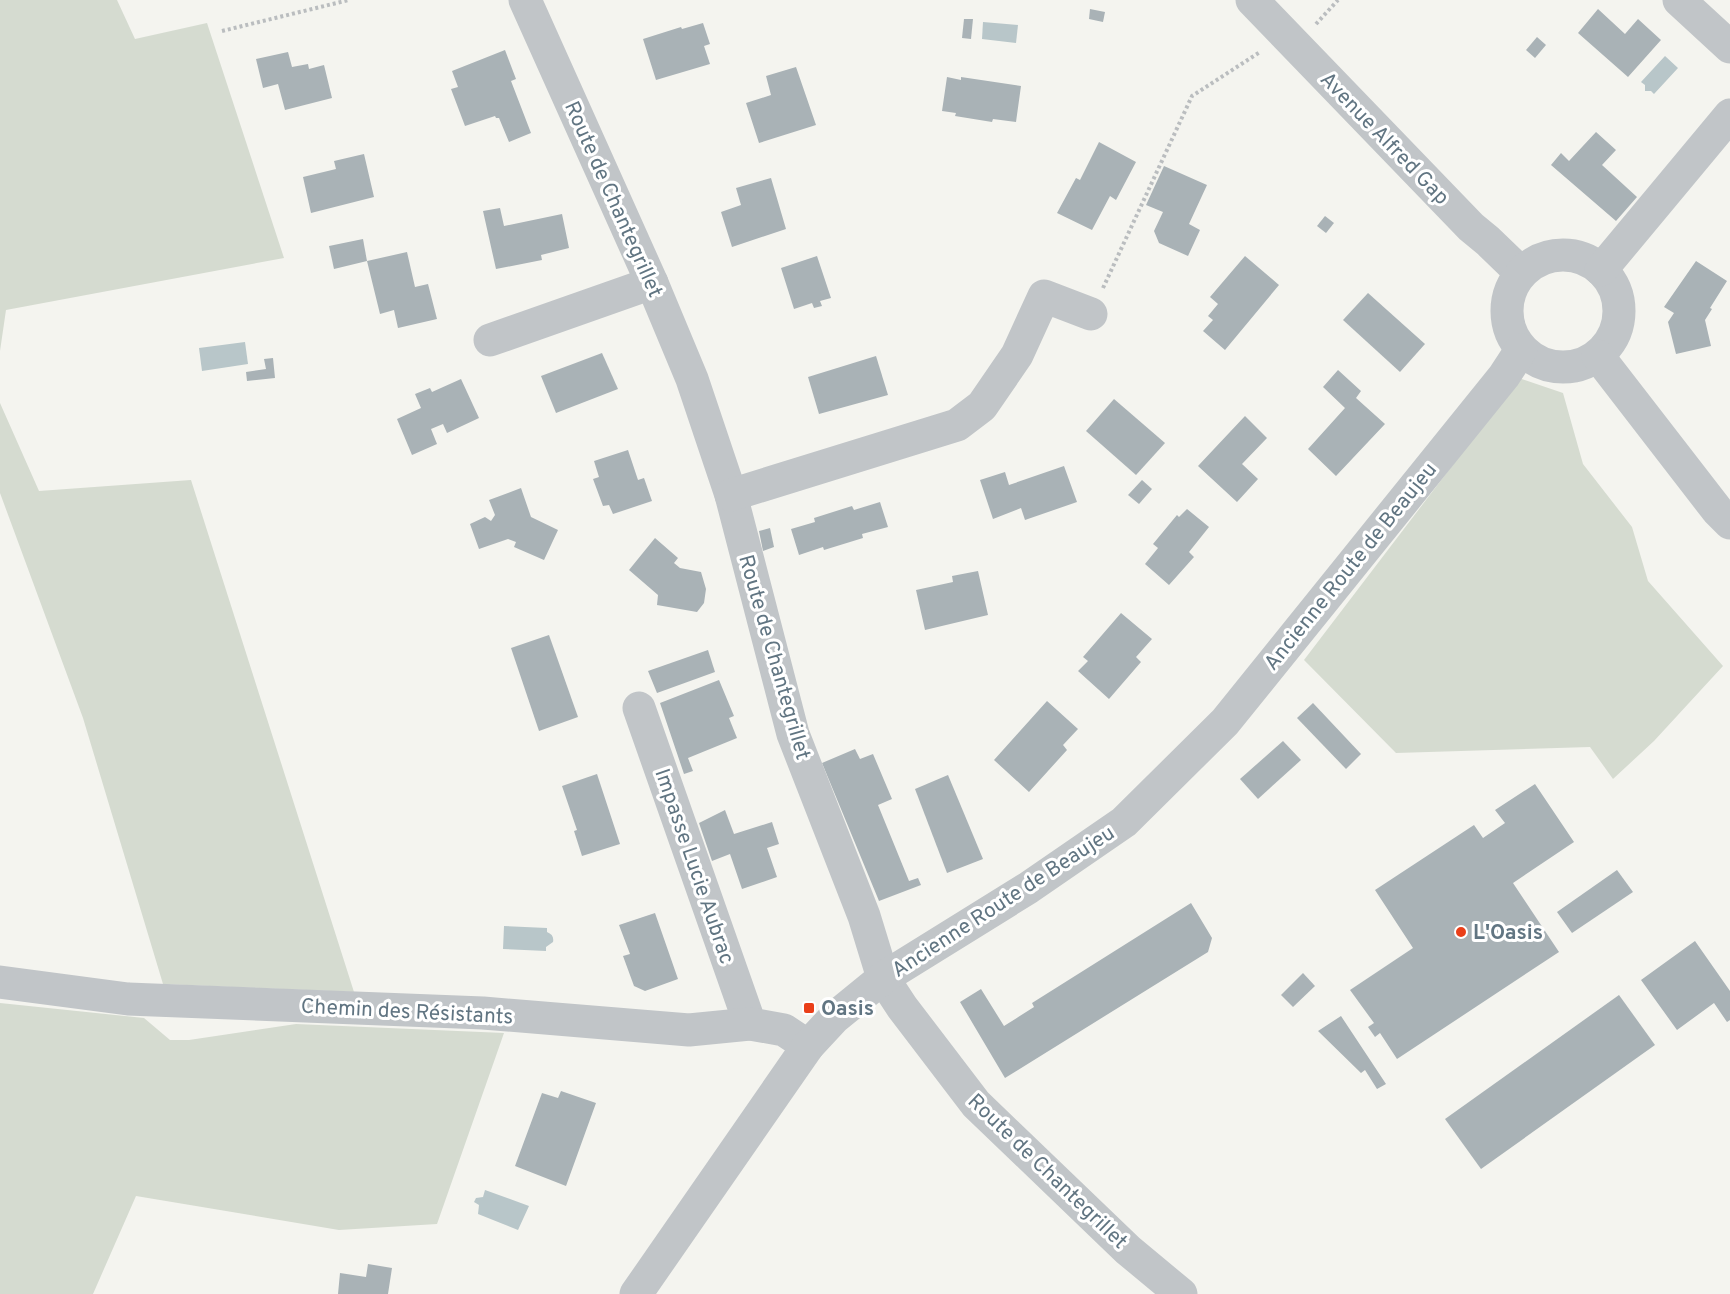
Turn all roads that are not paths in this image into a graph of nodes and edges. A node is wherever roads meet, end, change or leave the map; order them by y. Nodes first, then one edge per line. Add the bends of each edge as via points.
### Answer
1 (525, 0) edge
2 (1252, 0) edge
3 (1679, 0) edge
4 (1730, 47) edge
5 (1730, 115) edge
6 (1601, 270) junction
7 (1521, 273) junction
8 (652, 283) junction
9 (1091, 314) road end
10 (490, 340) dead end
11 (1521, 350) junction
12 (1598, 356) junction
13 (731, 495) junction
14 (1730, 523) edge
15 (639, 708) dead end
16 (883, 978) junction
17 (0, 982) edge
18 (750, 1024) junction
19 (808, 1046) junction
20 (636, 1294) edge
21 (1182, 1294) edge

1 - 8 street, Route de Chantegrillet
2 - 7 street, Avenue Alfred Gap via 1471,227
3 - 4 street
5 - 6 street
6 - 7 street via 1570,255 1551,256
6 - 12 street via 1612,282 1620,314 1617,330
7 - 11 street via 1511,287 1507,303 1507,320
8 - 10 street
8 - 13 street, Route de Chantegrillet via 692,379
9 - 13 street via 1044,296 1017,355 982,406 957,425
11 - 12 street via 1551,367 1567,368
11 - 16 street, Ancienne Route de Beaujeu via 1225,722 1124,822 1028,888
12 - 14 street
13 - 16 street, Route de Chantegrillet via 793,734 864,916
15 - 18 street, Impasse Lucie Aubrac
16 - 19 street, Ancienne Route de Beaujeu via 834,1018
16 - 21 street, Route de Chantegrillet via 976,1104 1128,1250
17 - 18 street, Chemin des Résistants via 128,999 483,1013 689,1030
18 - 19 street, Chemin des Résistants via 784,1030
19 - 20 street, Ancienne Route de Beaujeu

